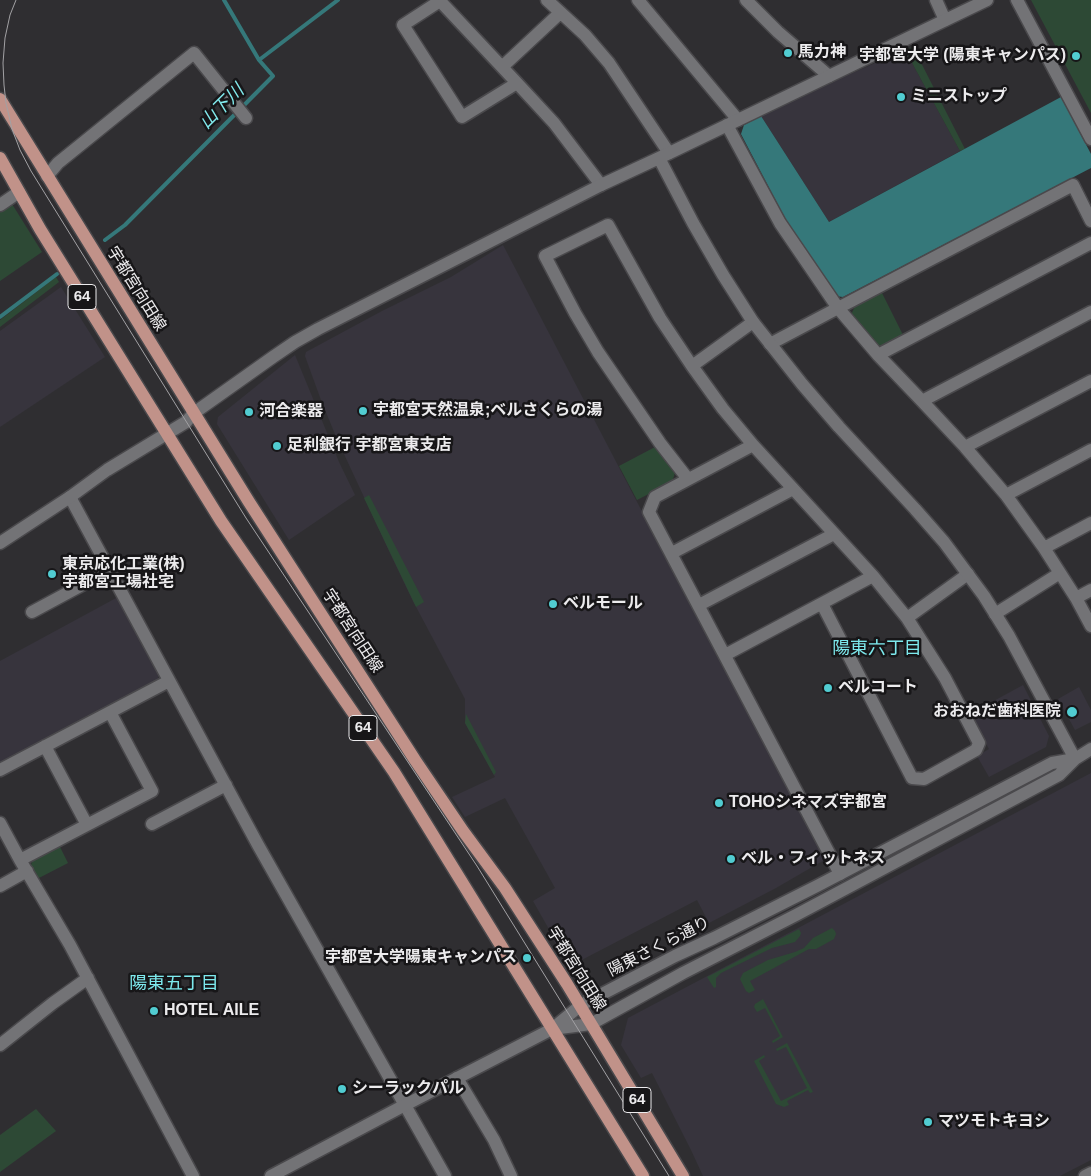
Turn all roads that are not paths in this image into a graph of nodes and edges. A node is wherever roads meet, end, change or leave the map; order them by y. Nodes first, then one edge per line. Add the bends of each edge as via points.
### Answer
1 (547, 0) edge
2 (638, 0) edge
3 (746, 0) edge
4 (936, 0) edge
5 (988, 0) edge
6 (1017, 0) edge
7 (560, 13) junction
8 (945, 20) junction
9 (502, 67) junction
10 (829, 76) junction
11 (517, 83) junction
12 (0, 99) edge
13 (245, 118) dead end
14 (732, 123) junction
15 (1091, 139) edge
16 (664, 156) junction
17 (0, 158) edge
18 (47, 176) junction
19 (601, 185) junction
20 (19, 192) junction
21 (0, 205) edge
22 (1091, 221) edge
23 (1091, 243) edge
24 (838, 308) junction
25 (1091, 312) edge
26 (753, 322) junction
27 (770, 344) junction
28 (878, 355) junction
29 (692, 366) junction
30 (1091, 380) edge
31 (922, 401) junction
32 (194, 413) junction
33 (166, 433) junction
34 (753, 445) junction
35 (965, 447) junction
36 (1091, 450) edge
37 (688, 479) junction
38 (793, 489) junction
39 (1006, 495) junction
40 (70, 497) junction
41 (1091, 523) edge
42 (834, 534) junction
43 (0, 543) edge
44 (1044, 548) junction
45 (672, 554) junction
46 (110, 570) junction
47 (1060, 573) junction
48 (968, 574) junction
49 (873, 576) junction
50 (1091, 590) edge
51 (1076, 598) junction
52 (822, 604) junction
53 (699, 605) junction
54 (32, 612) dead end
55 (995, 614) junction
56 (907, 618) junction
57 (1091, 626) edge
58 (725, 655) junction
59 (169, 680) junction
60 (110, 712) junction
61 (44, 746) junction
62 (1091, 749) edge
63 (1075, 759) junction
64 (0, 770) edge
65 (226, 785) junction
66 (0, 823) edge
67 (152, 824) dead end
68 (87, 825) junction
69 (20, 860) junction
70 (27, 871) junction
71 (840, 874) junction
72 (0, 886) edge
73 (88, 978) junction
74 (581, 1005) junction
75 (591, 1024) junction
76 (552, 1029) junction
77 (0, 1045) edge
78 (457, 1078) junction
79 (405, 1104) junction
80 (1091, 1173) edge
81 (193, 1176) edge
82 (271, 1176) edge
83 (445, 1176) edge
84 (511, 1176) edge
85 (643, 1176) edge
86 (683, 1176) edge
87 (1085, 1176) edge

1 - 7 street
2 - 14 street
3 - 10 street
4 - 8 street
5 - 8 street
6 - 15 street
7 - 9 street
7 - 16 street via 585,35 608,63
8 - 10 street
9 - 11 street
9 - 11 street via 440,1 403,26 462,117
10 - 14 street
11 - 19 street via 554,122
12 - 18 main road, 宇都宮向田線 / 64
13 - 18 street via 194,53 58,163
14 - 16 street
14 - 24 street via 780,223
16 - 19 street
16 - 26 street via 693,223
17 - 20 main road, 64
18 - 32 main road, 宇都宮向田線 / 64
19 - 32 street via 312,332
20 - 21 street
20 - 33 main road, 64
22 - 24 street via 1073,185
23 - 28 street
24 - 27 street
24 - 28 street
25 - 31 street
26 - 27 street
26 - 29 street
27 - 48 street via 839,427 944,542
28 - 31 street
29 - 34 street
29 - 37 street via 660,318 608,225 545,256 598,352
30 - 35 street
31 - 35 street
32 - 33 street via 186,422
32 - 74 main road, 宇都宮向田線 / 64 via 415,760
33 - 40 street
33 - 76 main road, 64 via 221,521 394,772
34 - 37 street
34 - 38 street
35 - 39 street
36 - 39 street
37 - 45 street via 655,497 649,512
38 - 42 street
38 - 45 street
39 - 44 street
40 - 43 street
40 - 46 street
41 - 44 street
42 - 49 street
42 - 53 street
44 - 47 street
45 - 53 street
46 - 54 street
46 - 59 street
47 - 51 street
47 - 55 street
48 - 55 street
48 - 56 street
49 - 52 street
49 - 56 street
50 - 51 street
51 - 57 street
52 - 56 street via 912,778 924,778 976,750 979,742 945,678
52 - 58 street
53 - 58 street
55 - 63 street
58 - 71 street
59 - 60 street
59 - 65 street
60 - 61 street
60 - 68 street via 152,791
61 - 64 street
61 - 68 street
62 - 63 street, 陽東さくら通り
63 - 71 street, 陽東さくら通り via 1052,763
63 - 75 street, 陽東さくら通り via 1058,775
65 - 67 street
65 - 79 street
66 - 69 street
68 - 69 street
69 - 70 street
70 - 72 street
70 - 73 street
71 - 74 street, 陽東さくら通り
73 - 77 street
73 - 81 street
74 - 75 main road, 宇都宮向田線 / 64
74 - 76 street, 陽東さくら通り
75 - 76 street, 陽東さくら通り
75 - 86 main road, 宇都宮向田線 / 64
76 - 78 street
76 - 85 main road, 64
78 - 79 street
78 - 84 street
79 - 82 street
79 - 83 street
80 - 87 street

